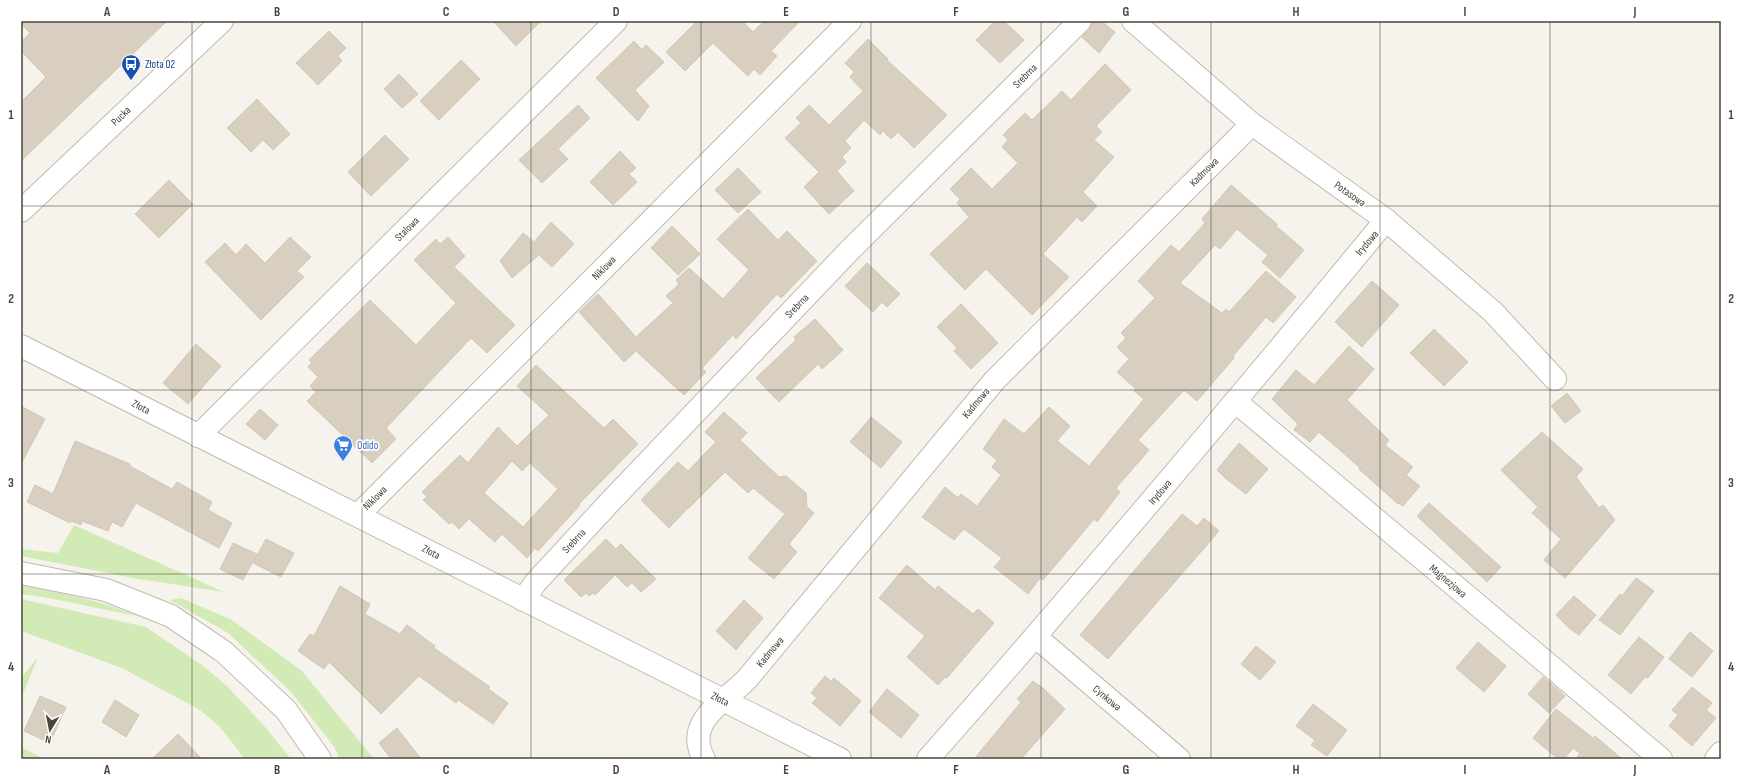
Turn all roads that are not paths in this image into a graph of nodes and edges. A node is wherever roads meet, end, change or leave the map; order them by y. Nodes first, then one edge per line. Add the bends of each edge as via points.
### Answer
1 (222, 21) edge
2 (616, 21) edge
3 (850, 21) edge
4 (1080, 21) edge
5 (1133, 21) edge
6 (1252, 124) junction
7 (21, 211) edge
8 (1386, 220) junction
9 (21, 346) edge
10 (1555, 379) dead end
11 (1236, 402) junction
12 (198, 436) junction
13 (358, 515) junction
14 (21, 573) edge
15 (523, 600) junction
16 (1036, 637) junction
17 (722, 700) junction
18 (1721, 753) edge
19 (320, 759) edge
20 (704, 759) edge
21 (840, 759) edge
22 (928, 759) edge
23 (1179, 759) edge
24 (1661, 759) edge
25 (1716, 759) edge

1 - 7 street, Pucka
2 - 12 street, Stalowa
3 - 13 street, Niklowa
4 - 15 street, Srebrna via 849,251 608,504 536,582
5 - 6 street, Potasowa
6 - 8 street, Potasowa
6 - 17 street, Kadmowa via 994,381 747,679
8 - 10 street, Potasowa via 1492,312
8 - 11 street, Irydowa
9 - 12 street, Złota
11 - 16 street, Irydowa
11 - 24 street, Magnezjowa
12 - 13 street, Złota
13 - 15 street, Złota
14 - 19 street via 106,590 171,616 224,652 286,710
15 - 17 street, Złota
16 - 22 street, Irydowa
16 - 23 street, Cynkowa
17 - 20 street, Kadmowa via 706,715 698,736
17 - 21 street, Złota
18 - 25 street

